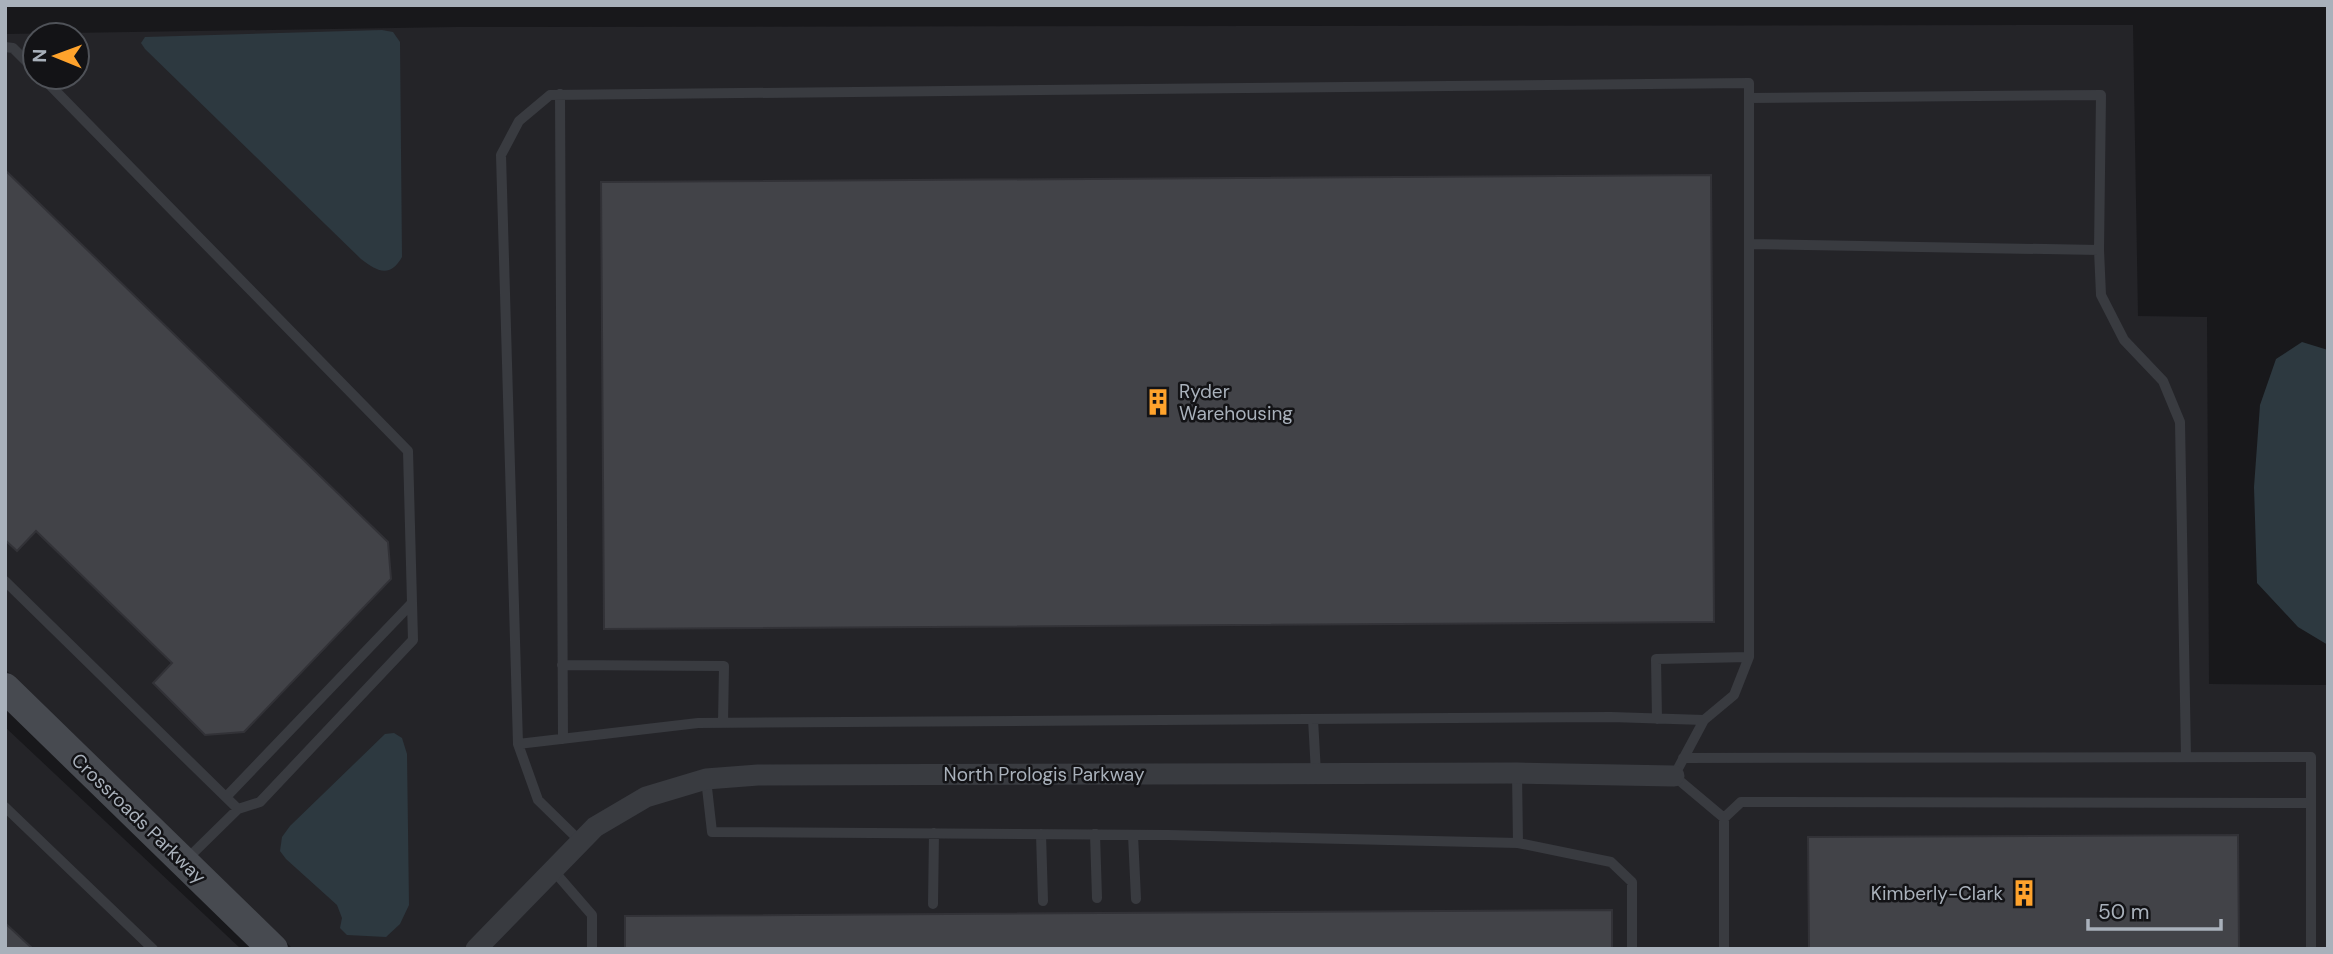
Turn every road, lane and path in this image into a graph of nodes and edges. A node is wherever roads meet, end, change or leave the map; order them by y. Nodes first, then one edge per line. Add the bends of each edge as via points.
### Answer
1 (5, 47) edge
2 (21, 56) edge
3 (56, 91) edge
4 (560, 94) junction
5 (1749, 99) junction
6 (1749, 244) junction
7 (2099, 250) junction
8 (5, 581) edge
9 (412, 603) junction
10 (1749, 657) junction
11 (562, 665) junction
12 (5, 688) edge
13 (1313, 719) junction
14 (1657, 719) junction
15 (1704, 720) junction
16 (723, 723) junction
17 (563, 739) junction
18 (519, 744) junction
19 (2186, 757) junction
20 (1679, 767) junction
21 (1517, 773) junction
22 (1316, 774) junction
23 (706, 779) junction
24 (226, 797) junction
25 (2311, 803) junction
26 (5, 807) edge
27 (238, 809) junction
28 (1724, 818) junction
29 (934, 833) junction
30 (1041, 834) junction
31 (1095, 834) junction
32 (1133, 835) junction
33 (581, 842) junction
34 (1518, 843) junction
35 (184, 862) junction
36 (553, 870) junction
37 (1097, 898) dead end
38 (1136, 899) dead end
39 (1043, 901) dead end
40 (933, 904) dead end
41 (153, 949) edge
42 (273, 949) edge
43 (476, 949) edge
44 (592, 949) edge
45 (1633, 949) edge
46 (1724, 949) edge
47 (2311, 949) edge

1 - 2 lane
3 - 9 lane via 408,451
4 - 5 lane via 1749,83
4 - 11 lane
4 - 18 lane via 550,95 519,121 501,155
5 - 6 lane
5 - 7 lane via 2101,95
6 - 7 lane
6 - 10 lane
7 - 19 lane via 2101,295 2124,340 2164,381 2180,422
8 - 24 lane
9 - 24 lane
9 - 27 lane via 413,640 260,802
10 - 14 lane via 1656,659
10 - 15 lane via 1734,695
11 - 16 lane via 724,666
11 - 17 lane
12 - 35 street, Crossroads Parkway
13 - 14 lane
13 - 16 lane
13 - 22 lane
14 - 15 lane
15 - 20 lane
16 - 17 lane
17 - 18 lane
18 - 33 lane via 538,800
19 - 20 lane
19 - 25 lane via 2311,757
20 - 21 street, North Prologis Parkway
20 - 28 lane
21 - 22 street, North Prologis Parkway
21 - 34 lane
22 - 23 street, North Prologis Parkway
23 - 29 lane via 712,832
23 - 33 street, North Prologis Parkway via 646,797 596,827
24 - 27 lane
25 - 28 lane via 1741,802
25 - 47 lane
26 - 41 lane
27 - 35 lane
28 - 46 lane
29 - 30 lane
29 - 40 lane
30 - 31 lane
30 - 39 lane
31 - 32 lane
31 - 37 lane
32 - 34 lane
32 - 38 lane
33 - 36 street, North Prologis Parkway
34 - 45 lane via 1611,862 1632,882
35 - 42 street, Crossroads Parkway
36 - 43 street, North Prologis Parkway
36 - 44 lane via 592,915

